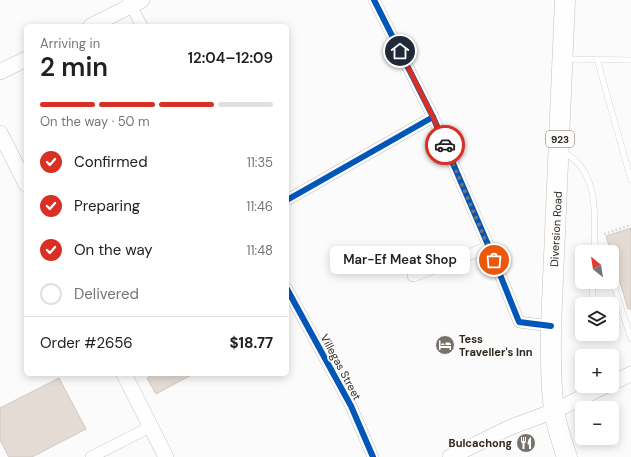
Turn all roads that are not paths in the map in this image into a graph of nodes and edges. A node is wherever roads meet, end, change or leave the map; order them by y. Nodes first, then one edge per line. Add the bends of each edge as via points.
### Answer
1 (374, 0) edge
2 (565, 0) edge
3 (134, 2) edge
4 (95, 24) edge
5 (141, 24) edge
6 (564, 59) junction
7 (597, 59) junction
8 (24, 60) edge
9 (631, 60) edge
10 (0, 72) edge
11 (433, 117) junction
12 (0, 133) edge
13 (559, 150) junction
14 (24, 180) edge
15 (631, 180) edge
16 (289, 199) edge
17 (594, 245) edge
18 (489, 248) junction
19 (413, 276) dead end
20 (615, 289) edge
21 (289, 293) edge
22 (551, 326) junction
23 (631, 339) edge
24 (631, 374) edge
25 (125, 376) edge
26 (619, 380) edge
27 (591, 393) edge
28 (554, 411) junction
29 (150, 427) junction
30 (91, 457) edge
31 (166, 457) edge
32 (373, 457) edge
33 (450, 457) edge
34 (567, 457) edge

1 - 11 street
2 - 6 highway, Diversion Road / 923
3 - 4 street
3 - 5 street
6 - 7 lane
6 - 13 highway, Diversion Road / 923
7 - 9 lane
7 - 15 lane
8 - 10 street
11 - 16 street
11 - 18 street
12 - 14 street
13 - 17 lane via 577,162 590,184 594,199
13 - 22 highway, Diversion Road / 923
18 - 19 street
18 - 22 street via 518,322
20 - 23 lane
21 - 32 street, Villegas Street via 351,406
22 - 28 highway, Diversion Road / 923
24 - 26 street
25 - 29 street
27 - 28 street
28 - 33 street via 511,427
28 - 34 highway, Diversion Road / 923
29 - 30 street
29 - 31 street

